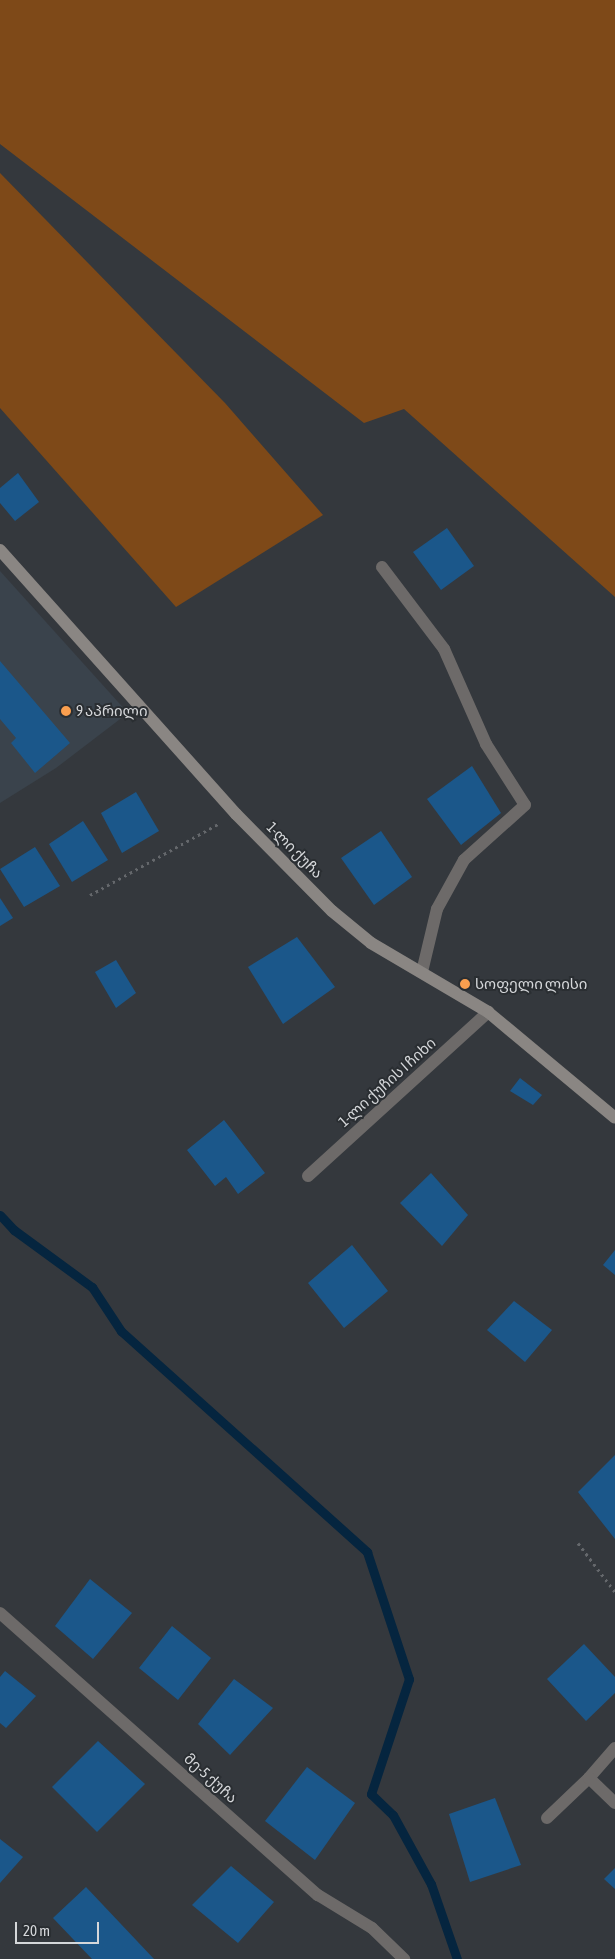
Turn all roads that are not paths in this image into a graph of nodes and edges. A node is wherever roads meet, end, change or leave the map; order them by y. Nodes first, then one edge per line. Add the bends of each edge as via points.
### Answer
1 (0, 550) edge
2 (382, 567) dead end
3 (422, 972) junction
4 (488, 1012) junction
5 (615, 1118) edge
6 (308, 1176) dead end
7 (0, 1613) edge
8 (615, 1748) edge
9 (589, 1778) junction
10 (615, 1803) edge
11 (547, 1818) dead end
12 (404, 1959) edge

1 - 3 main road, 1-ლი ქუჩა via 236,814 332,911 371,943
2 - 3 street via 444,649 486,744 525,805 464,860 437,909
3 - 4 main road, 1-ლი ქუჩა
4 - 5 main road, 1-ლი ქუჩა
4 - 6 street, 1-ლი ქუჩის I ჩიხი
7 - 12 street, მე-5 ქუჩა via 318,1896 372,1928
8 - 9 street
9 - 10 street
9 - 11 street

